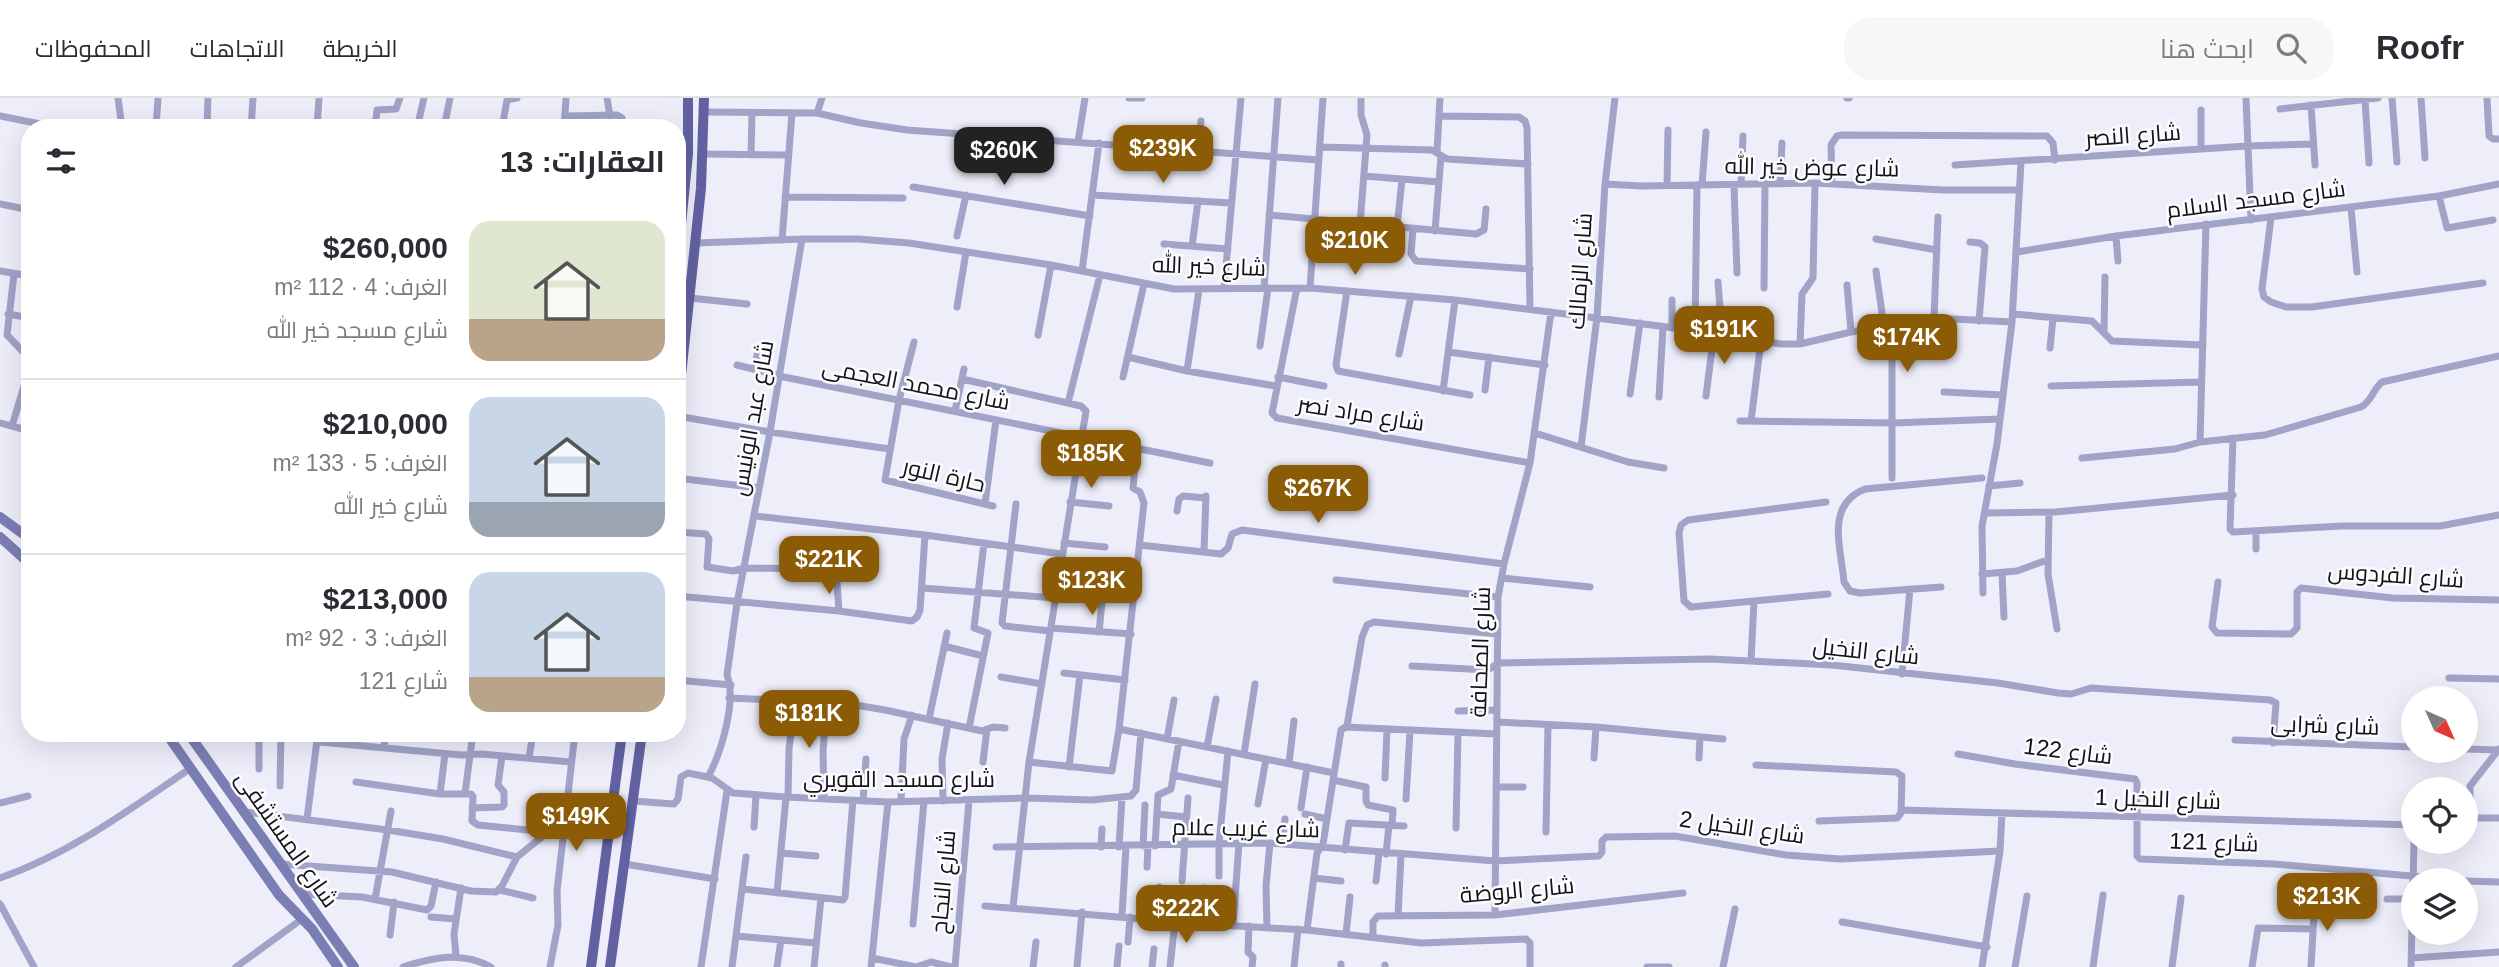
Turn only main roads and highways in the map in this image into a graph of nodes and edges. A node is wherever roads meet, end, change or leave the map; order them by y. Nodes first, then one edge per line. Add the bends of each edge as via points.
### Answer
1 (688, 98) edge
2 (704, 98) edge
3 (686, 170) edge
4 (686, 334) edge
5 (621, 742) edge
6 (641, 742) edge
7 (591, 967) edge
8 (610, 967) edge

1 - 3 main road
2 - 4 main road
5 - 7 main road
6 - 8 main road

